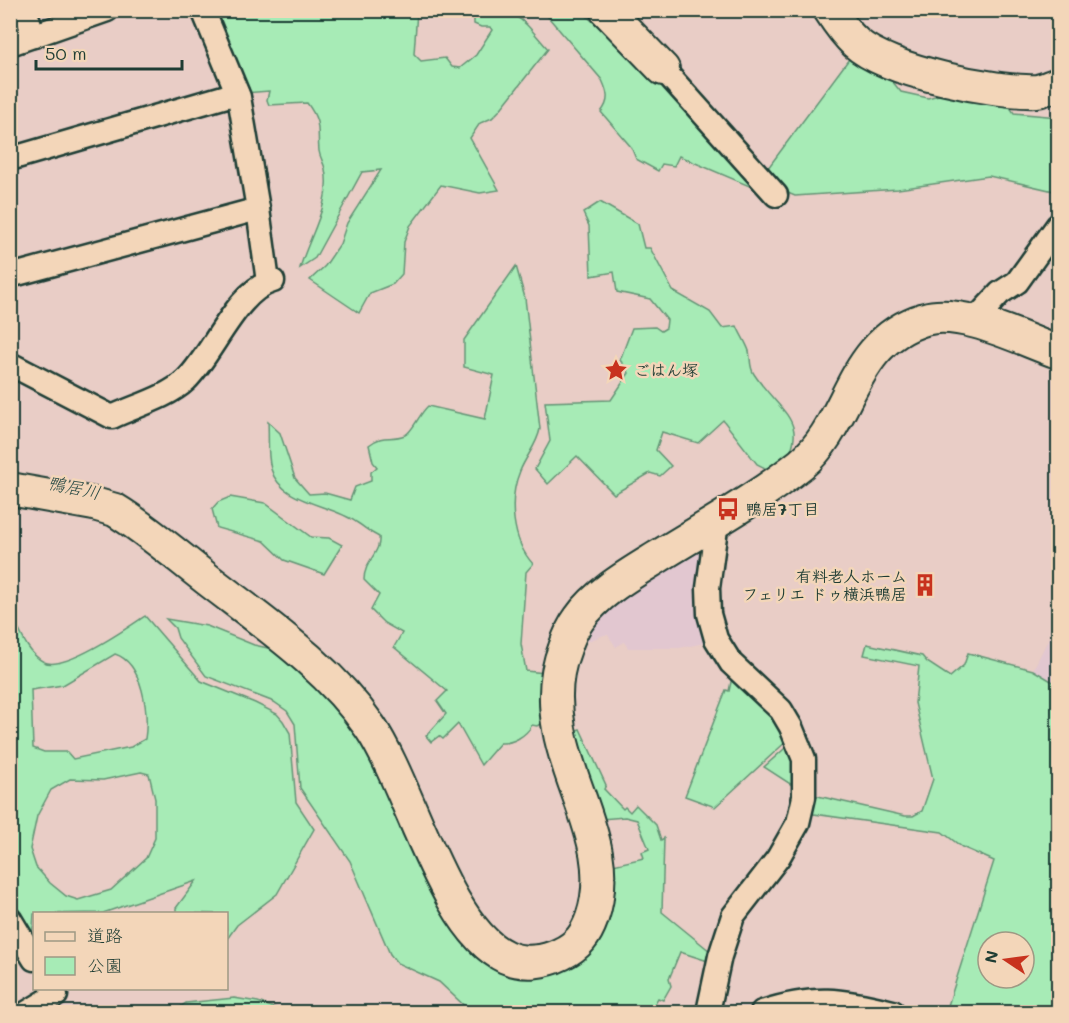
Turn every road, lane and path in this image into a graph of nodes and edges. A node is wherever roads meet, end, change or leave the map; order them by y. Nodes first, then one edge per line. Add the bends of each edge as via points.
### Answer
1 (25, 10) edge
2 (107, 10) edge
3 (203, 10) edge
4 (606, 10) edge
5 (830, 10) edge
6 (34, 36) junction
7 (10, 44) edge
8 (663, 69) joint
9 (1059, 84) edge
10 (237, 93) junction
11 (10, 159) edge
12 (776, 195) dead end
13 (258, 209) junction
14 (1059, 225) edge
15 (10, 276) edge
16 (973, 322) junction
17 (1059, 352) edge
18 (10, 364) edge
19 (10, 489) edge
20 (717, 521) junction
21 (10, 919) edge
22 (33, 957) edge
23 (53, 990) edge
24 (28, 1012) edge
25 (708, 1012) edge
26 (762, 1012) edge
27 (893, 1012) edge

1 - 6 street
2 - 6 street
3 - 10 street
4 - 8 street
5 - 9 street via 856,44 890,63 925,75 1016,91 1040,91
6 - 7 street
8 - 12 street
10 - 11 street
10 - 13 street
13 - 15 street
13 - 18 street via 271,281 261,284 248,298 186,380 166,393 112,417
14 - 16 street via 1017,282 1000,292
16 - 17 street
16 - 20 street via 937,316 907,326 888,338 868,359 813,453 776,483
19 - 20 street via 115,510 310,660 372,729 460,912 485,942 505,957 524,962 550,960 584,938 601,884 597,852 559,729 556,678 565,647 580,618 605,593
20 - 25 street via 708,588 709,614 716,639 731,663 781,710 791,727 804,759 804,797 798,823 778,858 734,916 720,956
21 - 22 street
23 - 24 street via 56,995
26 - 27 street via 810,1000 848,1001

